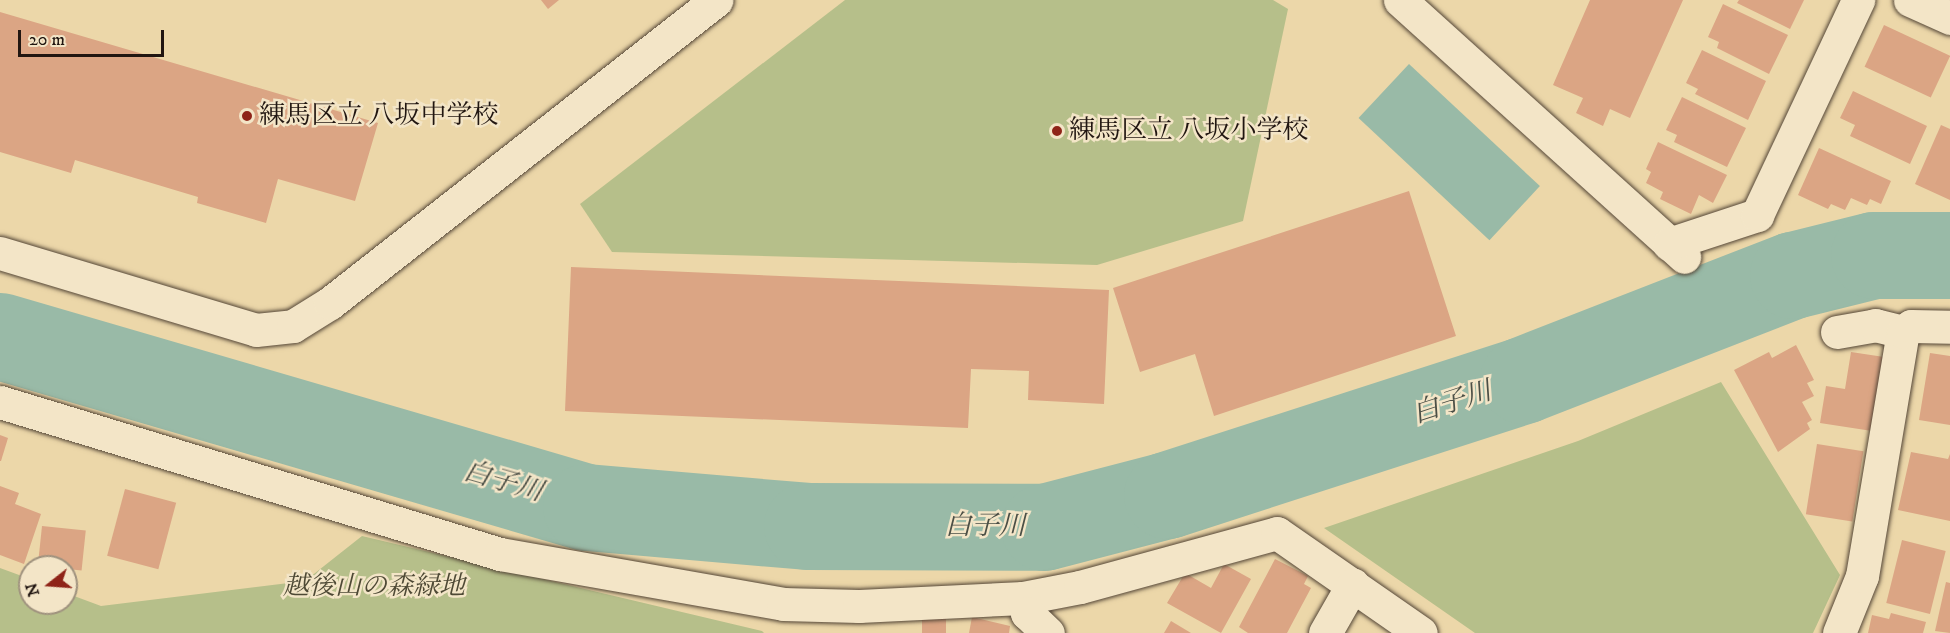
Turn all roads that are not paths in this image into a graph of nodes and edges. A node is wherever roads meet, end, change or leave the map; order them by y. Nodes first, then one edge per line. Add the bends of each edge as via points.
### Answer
1 (716, 0) edge
2 (1400, 0) edge
3 (1858, 0) edge
4 (1910, 0) edge
5 (1950, 18) edge
6 (0, 253) edge
7 (1950, 327) edge
8 (1837, 332) dead end
9 (1903, 332) junction
10 (0, 402) edge
11 (1353, 584) junction
12 (1023, 598) junction
13 (861, 620) edge
14 (1048, 633) edge
15 (1325, 633) edge
16 (1421, 633) edge
17 (1839, 633) edge

1 - 6 street via 330,303 293,326 256,330
2 - 3 street via 1676,250 1757,215
4 - 5 street
7 - 9 street via 1911,326
8 - 9 street via 1875,325
9 - 17 street via 1862,576
10 - 13 street via 500,554
11 - 12 street via 1277,533 1080,587
11 - 15 street
11 - 16 street
12 - 13 street
12 - 14 street via 1027,613

